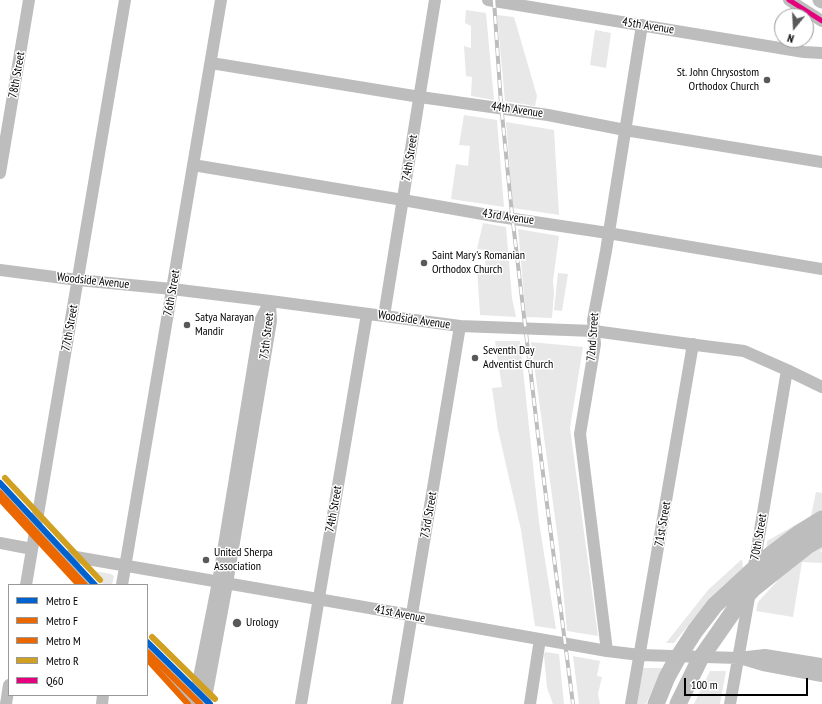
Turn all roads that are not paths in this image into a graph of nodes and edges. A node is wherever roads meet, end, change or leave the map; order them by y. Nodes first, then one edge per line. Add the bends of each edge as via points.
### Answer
1 (29, 0) edge
2 (126, 0) edge
3 (221, 0) edge
4 (435, 0) edge
5 (488, 0) edge
6 (789, 0) edge
7 (822, 21) edge
8 (642, 24) junction
9 (807, 52) junction
10 (822, 53) edge
11 (822, 59) edge
12 (211, 63) junction
13 (420, 97) junction
14 (625, 130) junction
15 (822, 162) edge
16 (193, 165) junction
17 (0, 173) edge
18 (403, 200) junction
19 (608, 233) junction
20 (822, 269) edge
21 (0, 270) edge
22 (78, 280) junction
23 (172, 289) junction
24 (270, 301) junction
25 (367, 314) junction
26 (384, 316) junction
27 (460, 326) junction
28 (594, 331) junction
29 (694, 344) junction
30 (787, 370) junction
31 (822, 387) edge
32 (0, 492) edge
33 (822, 519) edge
34 (36, 530) junction
35 (822, 537) edge
36 (0, 543) edge
37 (32, 549) junction
38 (64, 561) junction
39 (125, 566) junction
40 (222, 583) junction
41 (26, 584) edge
42 (86, 584) edge
43 (122, 584) edge
44 (318, 600) junction
45 (412, 616) junction
46 (546, 640) junction
47 (148, 651) edge
48 (607, 652) junction
49 (640, 655) junction
50 (738, 658) junction
51 (822, 664) edge
52 (822, 676) edge
53 (8, 691) edge
54 (6, 704) edge
55 (196, 704) edge
56 (200, 704) edge
57 (203, 704) edge
58 (301, 704) edge
59 (397, 704) edge
60 (530, 704) edge
61 (631, 704) edge
62 (656, 704) edge
63 (678, 704) edge
64 (730, 704) edge

1 - 17 street, 78th Street
2 - 22 street, 77th Street
3 - 12 street, 76th Street
4 - 13 street, 74th Street
5 - 8 street, 45th Avenue
6 - 7 street
8 - 9 street, 45th Avenue
8 - 14 street, 72nd Street
9 - 10 street, 45th Avenue
9 - 11 street, 45th Avenue
12 - 13 street, 44th Avenue
12 - 16 street, 76th Street
13 - 14 street, 44th Avenue via 548,115
13 - 18 street, 74th Street
14 - 15 street, 44th Avenue
14 - 19 street, 72nd Street
16 - 18 street, 43rd Avenue
16 - 23 street, 76th Street
18 - 19 street, 43rd Avenue
18 - 26 street, 74th Street
19 - 20 street, 43rd Avenue
19 - 28 street, 72nd Street via 593,320
21 - 22 street, Woodside Avenue
22 - 23 street, Woodside Avenue
22 - 34 street, 77th Street
23 - 24 street, Woodside Avenue
23 - 39 street, 76th Street
24 - 25 street, Woodside Avenue
24 - 40 street, 75th Street via 261,319
25 - 26 street, Woodside Avenue
25 - 44 street, 74th Street
26 - 27 street, Woodside Avenue
27 - 28 street, Woodside Avenue
27 - 45 street, 73rd Street
28 - 29 street, Woodside Avenue
28 - 48 street, 72nd Street via 595,344 580,434
29 - 30 street, Woodside Avenue via 744,352
29 - 49 street, 71st Street
30 - 31 street, Woodside Avenue
30 - 50 street, 70th Street
32 - 34 main road
33 - 62 highway via 765,559 715,605 677,659
34 - 37 street, 77th Street
34 - 38 main road
35 - 63 highway via 754,588 737,606 700,659
36 - 37 street
37 - 41 street, 77th Street
38 - 39 street, 41st Avenue via 70,556
38 - 42 main road
39 - 40 street, 41st Avenue
39 - 43 street, 76th Street
40 - 44 street, 41st Avenue
40 - 56 street, 75th Street via 197,688
40 - 57 street, 75th Street via 206,698
44 - 45 street, 41st Avenue
44 - 58 street, 74th Street
45 - 46 street, 41st Avenue
45 - 59 street, 73rd Street
46 - 48 street, 41st Avenue
46 - 60 street
47 - 55 main road
48 - 49 street, 41st Avenue
49 - 50 street, 41st Avenue
49 - 61 street, 71st Street
50 - 51 street, 41st Avenue via 765,655
50 - 52 street, 41st Avenue
50 - 64 street, 70th Street
53 - 54 street

